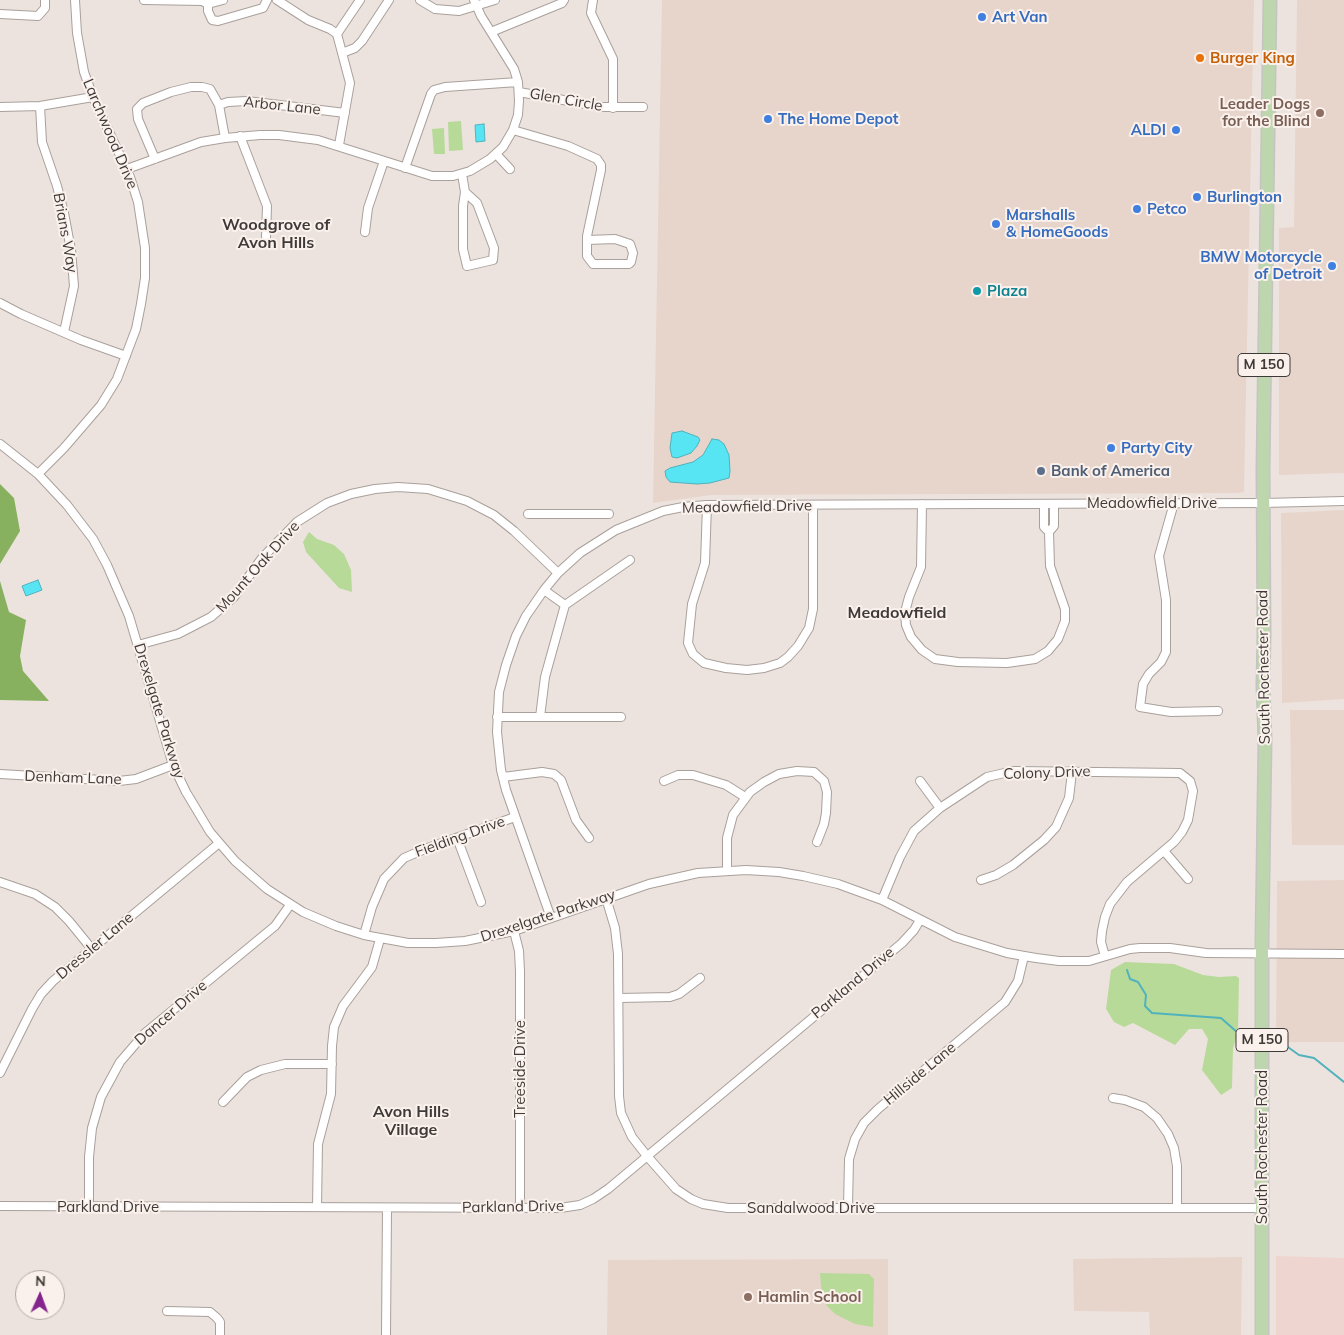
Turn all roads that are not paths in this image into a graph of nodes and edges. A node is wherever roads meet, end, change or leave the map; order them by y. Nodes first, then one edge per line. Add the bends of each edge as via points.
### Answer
1 (45, 0) edge
2 (75, 0) edge
3 (144, 0) edge
4 (223, 0) edge
5 (267, 0) edge
6 (276, 0) edge
7 (360, 0) edge
8 (389, 0) edge
9 (420, 0) edge
10 (495, 0) edge
11 (564, 0) edge
12 (592, 0) edge
13 (1270, 0) edge
14 (475, 3) edge
15 (208, 4) junction
16 (0, 14) edge
17 (491, 32) junction
18 (337, 34) junction
19 (342, 53) junction
20 (518, 82) junction
21 (519, 92) junction
22 (93, 97) junction
23 (219, 105) junction
24 (40, 106) junction
25 (0, 107) edge
26 (643, 107) dead end
27 (613, 108) junction
28 (345, 113) junction
29 (513, 130) junction
30 (240, 136) junction
31 (225, 138) junction
32 (340, 146) junction
33 (496, 154) junction
34 (155, 159) junction
35 (384, 161) junction
36 (405, 168) junction
37 (127, 169) junction
38 (510, 169) dead end
39 (462, 174) junction
40 (465, 192) junction
41 (364, 232) dead end
42 (266, 237) dead end
43 (587, 240) junction
44 (0, 303) edge
45 (64, 332) junction
46 (126, 356) junction
47 (0, 444) edge
48 (38, 474) junction
49 (1344, 501) edge
50 (1174, 503) junction
51 (1264, 503) junction
52 (922, 504) junction
53 (1044, 504) junction
54 (1054, 504) junction
55 (707, 505) junction
56 (812, 505) junction
57 (528, 514) dead end
58 (609, 514) dead end
59 (1049, 532) junction
60 (630, 560) dead end
61 (558, 573) junction
62 (544, 590) junction
63 (565, 605) junction
64 (138, 645) junction
65 (1218, 711) dead end
66 (497, 717) junction
67 (540, 717) junction
68 (621, 717) dead end
69 (173, 765) junction
70 (1072, 772) junction
71 (0, 774) edge
72 (503, 777) junction
73 (664, 781) dead end
74 (920, 781) dead end
75 (745, 797) junction
76 (940, 808) junction
77 (516, 817) junction
78 (457, 838) junction
79 (589, 838) dead end
80 (817, 842) dead end
81 (218, 844) junction
82 (1164, 852) junction
83 (727, 871) junction
84 (1188, 879) dead end
85 (981, 880) dead end
86 (0, 882) edge
87 (606, 898) junction
88 (882, 900) junction
89 (480, 902) dead end
90 (290, 905) junction
91 (551, 918) junction
92 (920, 920) junction
93 (514, 930) junction
94 (364, 935) junction
95 (380, 938) junction
96 (91, 948) junction
97 (1344, 954) edge
98 (1262, 955) junction
99 (1024, 956) junction
100 (1105, 956) junction
101 (700, 978) dead end
102 (619, 998) junction
103 (332, 1064) junction
104 (0, 1073) edge
105 (1113, 1098) dead end
106 (223, 1102) dead end
107 (647, 1156) junction
108 (0, 1206) edge
109 (89, 1206) junction
110 (317, 1207) junction
111 (848, 1207) junction
112 (387, 1208) junction
113 (520, 1208) junction
114 (1177, 1208) junction
115 (1262, 1208) junction
116 (167, 1311) dead end
117 (220, 1335) edge
118 (386, 1335) edge
119 (1262, 1335) edge

1 - 16 street via 45,8 38,16
2 - 22 street, Larchwood Drive via 79,53
3 - 15 street via 202,1
4 - 15 street
5 - 15 street via 263,8 218,21 212,20
6 - 18 street
7 - 18 street
8 - 19 street via 362,41
9 - 14 street via 435,9 447,11 459,11
10 - 14 street
11 - 17 street
12 - 27 street, Glen Circle via 591,13 613,59
13 - 51 main road, South Rochester Road / M 150
14 - 17 street
17 - 20 street
18 - 19 street
19 - 28 street via 350,83
20 - 21 street
20 - 36 street via 434,90
21 - 27 street, Glen Circle
21 - 29 street via 518,115
22 - 24 street
22 - 37 street, Larchwood Drive
23 - 28 street, Arbor Lane via 247,101
23 - 31 street
23 - 34 street via 210,89 202,87 171,92 143,103 137,109 138,119
24 - 25 street
24 - 45 street, Brians Way via 42,142 57,186 71,250 74,286
26 - 27 street, Glen Circle
28 - 32 street
29 - 33 street
29 - 43 street via 568,146 597,159 601,170
30 - 31 street
30 - 32 street via 279,135
30 - 42 street via 267,206
31 - 34 street via 201,142
32 - 35 street
33 - 38 street
33 - 39 street via 484,164
34 - 37 street
35 - 36 street
35 - 41 street via 368,208
36 - 39 street via 432,176
37 - 46 street, Larchwood Drive via 141,217 145,268 139,317
39 - 40 street
40 - 40 street via 477,203 494,248 493,260 467,266 463,248
43 - 43 street via 615,239 630,244 631,262 593,264 587,256
44 - 45 street
45 - 46 street
46 - 48 street, Larchwood Drive via 101,405
47 - 48 street, Drexelgate Parkway
48 - 64 street, Drexelgate Parkway via 93,539 120,592
49 - 51 street, Meadowfield Drive
50 - 51 street, Meadowfield Drive
50 - 54 street, Meadowfield Drive
50 - 65 street via 1159,556 1166,600 1166,652 1142,684 1140,707 1172,712
51 - 98 main road, South Rochester Road / M 150
52 - 53 street, Meadowfield Drive
52 - 56 street, Meadowfield Drive
52 - 59 street via 921,567 906,604 905,619 916,643 930,656 943,661 1025,662 1039,657 1054,645 1066,616 1050,566
53 - 54 street, Meadowfield Drive
53 - 59 street via 1044,526
54 - 59 street via 1054,526
55 - 56 street, Meadowfield Drive
55 - 56 street via 705,563 692,604 688,643 693,654 704,662 747,670 780,663 798,646 809,628 813,609
55 - 61 street, Meadowfield Drive via 663,511 616,530
57 - 58 street
60 - 63 street
61 - 62 street, Meadowfield Drive
61 - 64 street, Mount Oak Drive via 494,515 467,501 428,489 375,489 327,503 297,522 262,558 234,597 211,617 178,634
62 - 63 street
62 - 66 street, Meadowfield Drive via 526,616 509,655
63 - 67 street via 545,678
64 - 69 street, Drexelgate Parkway
66 - 67 street
66 - 72 street, Meadowfield Drive
67 - 68 street
69 - 71 street, Denham Lane via 119,781
69 - 81 street, Drexelgate Parkway via 194,807
70 - 76 street, Colony Drive via 1013,771 997,774 978,782
70 - 82 street, Colony Drive via 1173,772 1186,776 1193,791 1190,813 1182,832
70 - 85 street via 1069,798 1056,828 1018,862
72 - 77 street, Meadowfield Drive
72 - 79 street via 542,772 554,774 561,780 576,820
73 - 75 street via 678,775 693,775 726,785
74 - 76 street
75 - 80 street via 779,774 814,772 824,781 827,792 824,824
75 - 83 street via 728,830
76 - 88 street, Colony Drive via 911,835
77 - 78 street, Fielding Drive
77 - 91 street, Meadowfield Drive
78 - 89 street
78 - 94 street, Fielding Drive via 415,852 392,868 378,891
81 - 90 street, Drexelgate Parkway via 257,882
81 - 96 street, Dressler Lane
82 - 84 street
82 - 100 street, Colony Drive via 1126,882 1110,904 1101,937
83 - 87 street, Drexelgate Parkway via 673,878
83 - 88 street, Drexelgate Parkway via 768,871 803,876 838,884
86 - 96 street via 35,894 55,907
87 - 91 street, Drexelgate Parkway
87 - 102 street, Sandalwood Drive via 618,946
88 - 92 street, Drexelgate Parkway
90 - 94 street, Drexelgate Parkway
90 - 109 street, Dancer Drive via 275,926 145,1033 120,1062 101,1097 94,1123 89,1157
91 - 93 street, Drexelgate Parkway
92 - 99 street, Drexelgate Parkway via 972,943
92 - 107 street, Parkland Drive via 902,943
93 - 95 street, Drexelgate Parkway via 451,943
93 - 113 street, Treeside Drive via 520,965
94 - 95 street, Drexelgate Parkway
95 - 103 street via 372,967 346,1000 336,1019
96 - 104 street, Dressler Lane via 41,994
97 - 98 street, Drexelgate Parkway
98 - 100 street, Drexelgate Parkway via 1140,948
98 - 115 main road, South Rochester Road / M 150
99 - 100 street, Drexelgate Parkway via 1076,961
99 - 111 street, Hillside Lane via 1018,981 1005,1002 864,1123 849,1159
101 - 102 street via 670,997
102 - 107 street, Sandalwood Drive via 621,1113 632,1138
103 - 106 street via 286,1064 261,1070 247,1077
103 - 110 street via 330,1100 318,1144
105 - 114 street via 1144,1107 1168,1134 1177,1166
107 - 111 street, Sandalwood Drive via 676,1189 703,1204 728,1208
107 - 113 street, Parkland Drive via 601,1195 585,1203 560,1208
108 - 109 street, Parkland Drive
109 - 110 street, Parkland Drive
110 - 112 street, Parkland Drive
111 - 114 street, Sandalwood Drive
112 - 113 street, Parkland Drive
112 - 118 street
114 - 115 street, Sandalwood Drive
115 - 119 main road, South Rochester Road / M 150
116 - 117 street via 210,1312 220,1322

